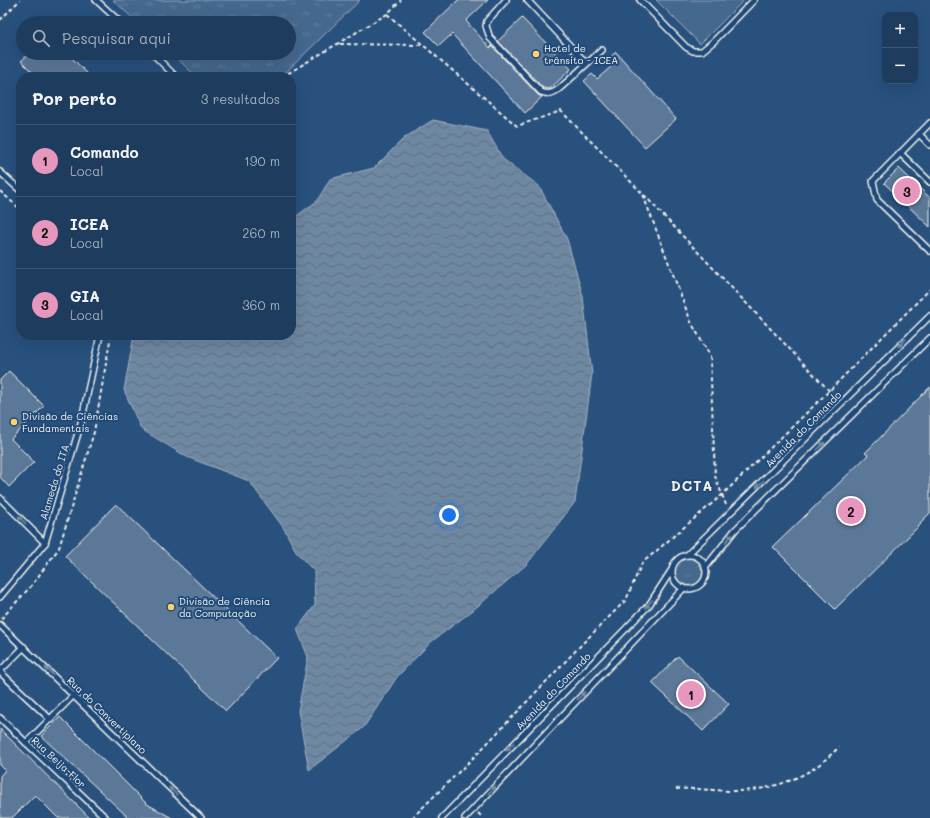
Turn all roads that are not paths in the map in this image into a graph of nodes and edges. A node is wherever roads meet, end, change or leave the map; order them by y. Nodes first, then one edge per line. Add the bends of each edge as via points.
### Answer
1 (96, 0) edge
2 (506, 0) edge
3 (527, 0) edge
4 (640, 0) edge
5 (754, 0) edge
6 (113, 16) edge
7 (602, 50) dead end
8 (159, 60) edge
9 (586, 63) junction
10 (171, 72) edge
11 (930, 123) edge
12 (919, 134) junction
13 (930, 145) edge
14 (900, 153) junction
15 (0, 172) edge
16 (930, 182) edge
17 (16, 186) edge
18 (930, 251) edge
19 (930, 316) edge
20 (930, 338) edge
21 (99, 340) edge
22 (0, 498) edge
23 (45, 543) junction
24 (687, 555) junction
25 (705, 568) junction
26 (671, 571) junction
27 (684, 588) junction
28 (0, 597) edge
29 (0, 625) edge
30 (24, 647) junction
31 (0, 672) edge
32 (74, 696) junction
33 (0, 718) edge
34 (50, 719) junction
35 (26, 743) junction
36 (106, 818) edge
37 (201, 818) edge
38 (442, 818) edge
39 (465, 818) edge

1 - 6 lane
2 - 9 lane via 487,21 490,38 541,92 546,94 559,89
3 - 9 lane
4 - 5 lane via 686,47 693,51 702,51
7 - 9 lane
8 - 10 lane
11 - 12 lane
12 - 13 lane
12 - 14 lane
14 - 16 lane
14 - 18 lane via 873,181 877,200
15 - 17 lane
19 -> 24 lane, Avenida do Comando
25 -> 20 lane via 735,530
21 - 23 lane, Alameda do ITA via 81,424
23 -> 22 lane
23 - 28 lane, Alameda do ITA
24 - 25 lane via 697,557
24 - 26 lane via 674,562
25 - 27 lane via 704,578 699,586
26 - 27 lane via 675,582
26 -> 38 lane, Avenida do Comando via 649,605
39 -> 27 lane
29 - 30 lane, Rua do Convertiplano
30 - 31 lane
32 -> 30 lane, Rua do Convertiplano
31 - 34 lane
32 - 34 lane
37 -> 32 lane, Rua do Convertiplano
33 - 35 lane, Rua Beija-Flor
34 - 35 lane
35 - 36 lane, Rua Beija-Flor

